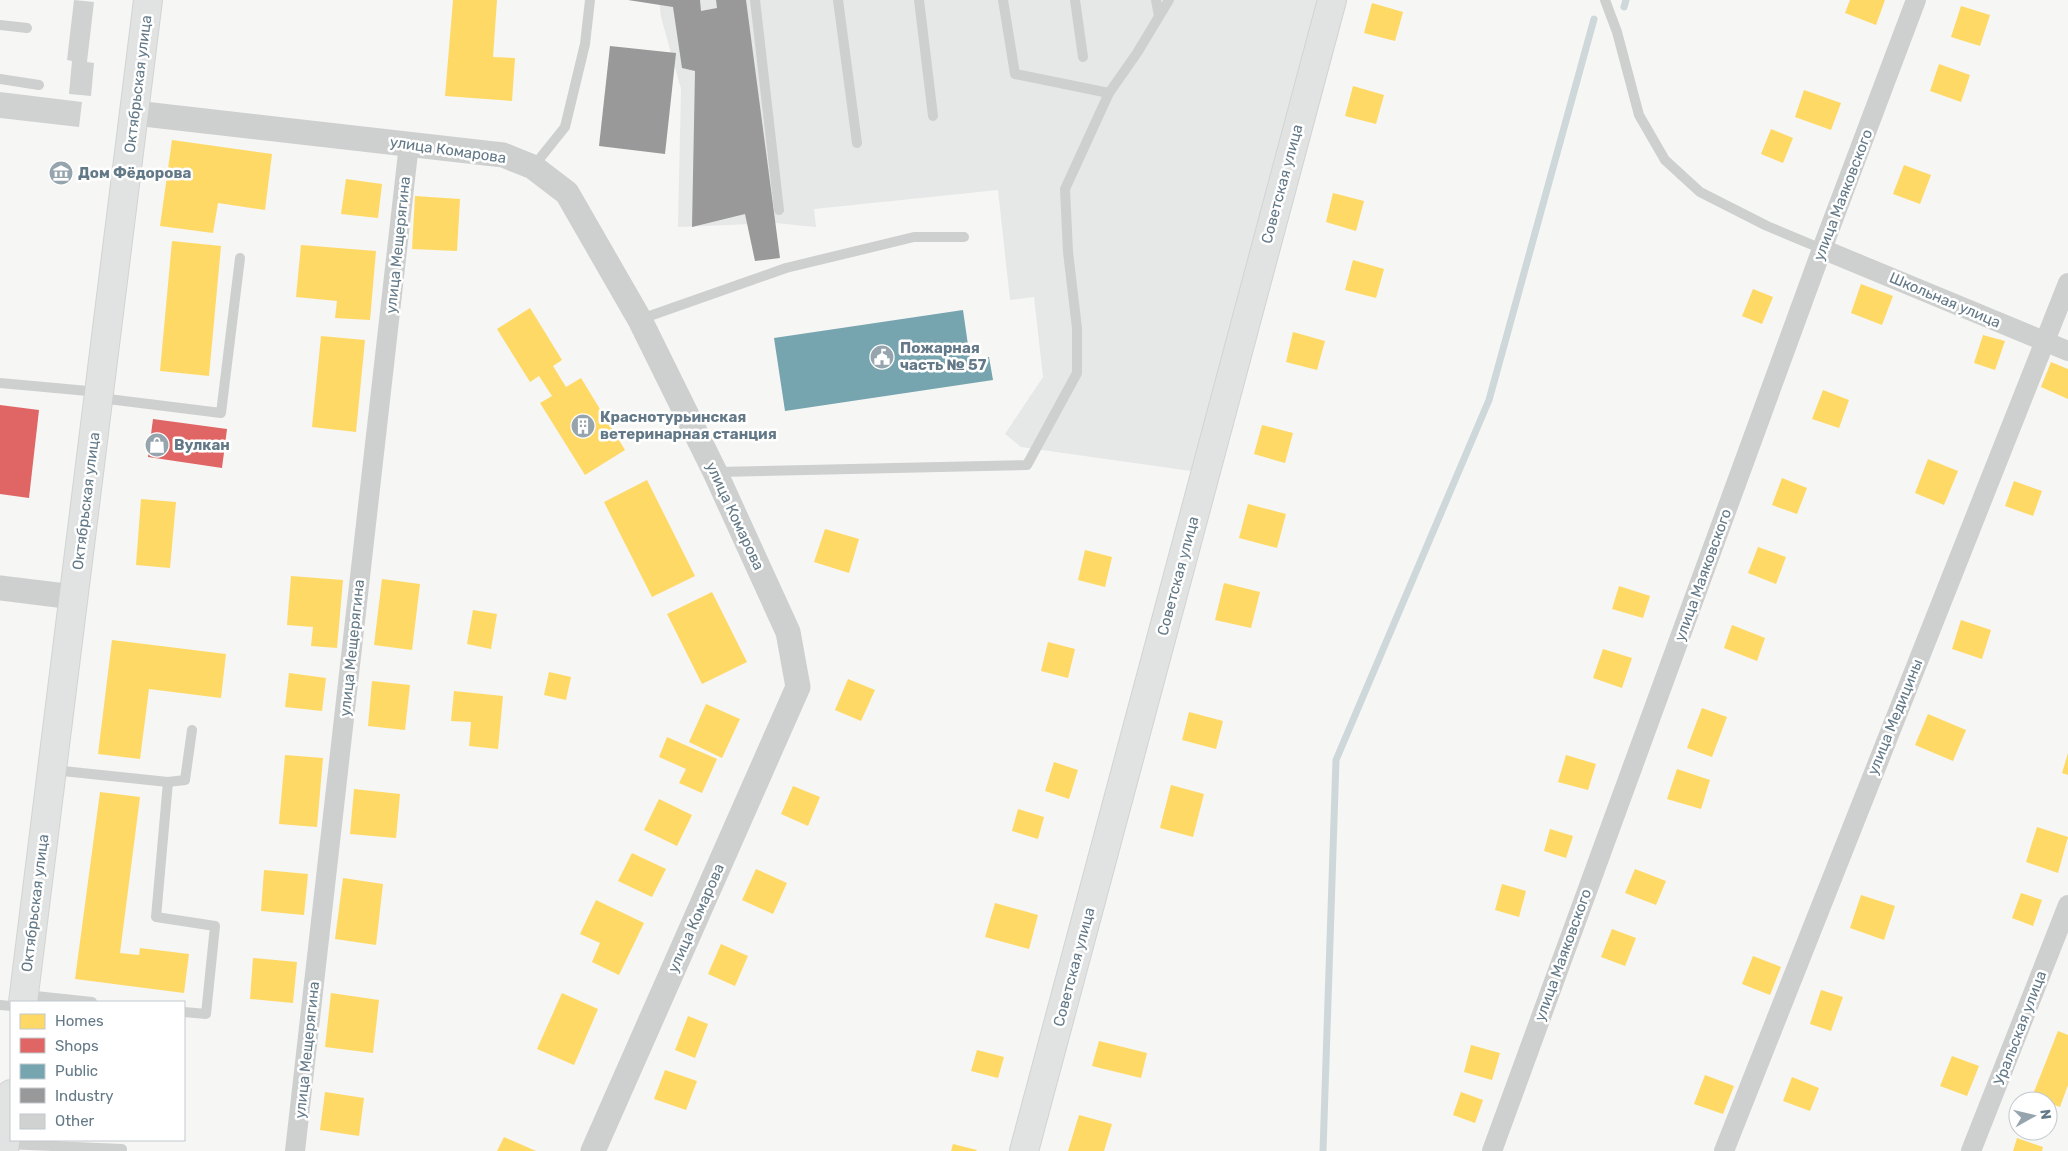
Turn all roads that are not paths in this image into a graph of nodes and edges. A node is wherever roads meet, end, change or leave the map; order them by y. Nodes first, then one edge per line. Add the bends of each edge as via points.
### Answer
1 (148, 0) edge
2 (590, 0) edge
3 (755, 0) edge
4 (838, 0) edge
5 (918, 0) edge
6 (1003, 0) edge
7 (1074, 0) edge
8 (1156, 0) edge
9 (1169, 0) edge
10 (1332, 0) edge
11 (1605, 0) edge
12 (1916, 0) edge
13 (1159, 16) junction
14 (0, 25) edge
15 (27, 28) dead end
16 (1082, 57) dead end
17 (0, 79) edge
18 (40, 84) dead end
19 (1109, 93) junction
20 (135, 113) junction
21 (933, 116) dead end
22 (857, 143) dead end
23 (409, 144) junction
24 (533, 167) junction
25 (779, 210) dead end
26 (964, 237) dead end
27 (1822, 249) junction
28 (240, 258) dead end
29 (2068, 283) edge
30 (640, 320) junction
31 (2044, 342) junction
32 (2068, 351) edge
33 (0, 383) edge
34 (100, 395) junction
35 (715, 472) junction
36 (0, 588) edge
37 (74, 598) junction
38 (192, 730) dead end
39 (52, 770) junction
40 (168, 782) junction
41 (2068, 905) edge
42 (14, 1001) edge
43 (185, 1012) edge
44 (10, 1102) edge
45 (4, 1148) edge
46 (122, 1151) edge
47 (295, 1151) edge
48 (593, 1151) edge
49 (1024, 1151) edge
50 (1492, 1151) edge
51 (1724, 1151) edge
52 (1971, 1151) edge

1 - 20 main road, Октябрьская улица
2 - 24 lane via 585,44 565,127
3 - 25 lane
4 - 22 lane
5 - 21 lane
6 - 19 lane via 1015,74
7 - 16 lane
8 - 13 lane
9 - 13 lane
10 - 49 main road, Советская улица
11 - 27 lane via 1639,115 1666,160 1700,192
12 - 27 street, улица Маяковского
13 - 19 lane
14 - 15 lane
17 - 18 lane
19 - 35 lane via 1065,189 1077,328 1077,373 1027,465
20 - 23 street, улица Комарова
20 - 34 main road, Октябрьская улица
23 - 24 street, улица Комарова via 503,155
23 - 47 street, улица Мещерягина
24 - 30 street, улица Комарова via 567,193
26 - 30 lane via 914,238 786,268
27 - 31 street, Школьная улица
27 - 50 street, улица Маяковского
28 - 34 lane via 221,413
29 - 31 street, улица Медицины
30 - 35 street, улица Комарова
31 - 32 street, Школьная улица
31 - 51 street, улица Медицины
33 - 34 lane
34 - 37 main road, Октябрьская улица
35 - 48 street, улица Комарова via 788,632 798,687
36 - 37 street
37 - 39 main road, Октябрьская улица
38 - 40 lane via 185,780
39 - 40 lane
39 - 42 main road, Октябрьская улица
40 - 43 lane via 156,916 215,926 206,1014
41 - 52 street, Уральская улица
44 - 45 main road
45 - 46 lane

